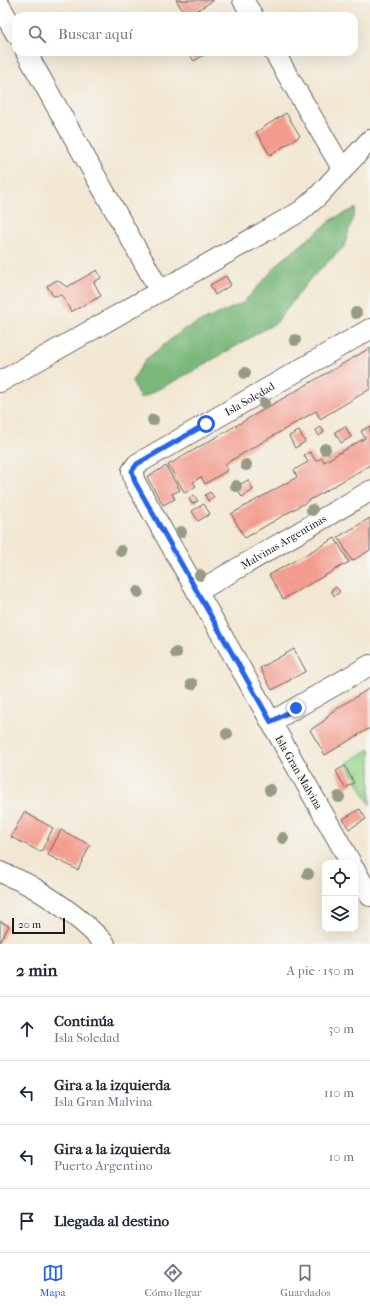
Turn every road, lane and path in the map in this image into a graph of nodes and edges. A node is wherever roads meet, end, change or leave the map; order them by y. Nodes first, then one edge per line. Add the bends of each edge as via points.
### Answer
1 (243, 0) edge
2 (0, 6) edge
3 (250, 12) edge
4 (12, 27) edge
5 (28, 56) edge
6 (276, 56) edge
7 (370, 140) edge
8 (343, 170) junction
9 (160, 291) junction
10 (370, 329) edge
11 (0, 382) edge
12 (132, 471) joint
13 (370, 491) edge
14 (197, 592) junction
15 (370, 665) edge
16 (271, 722) junction
17 (349, 860) edge
18 (0, 872) edge
19 (358, 875) edge
20 (370, 896) edge
21 (105, 944) edge

1 - 3 street
2 - 4 street
5 - 9 street
6 - 8 street
7 - 8 street
8 - 9 street via 301,211
9 - 11 street
10 - 12 street, Isla Soledad via 137,464
12 - 14 street, Isla Gran Malvina via 135,482
13 - 14 street, Malvinas Argentinas
14 - 16 street, Isla Gran Malvina
15 - 16 street
16 - 17 street, Isla Gran Malvina
18 - 21 street via 33,887
19 - 20 street

